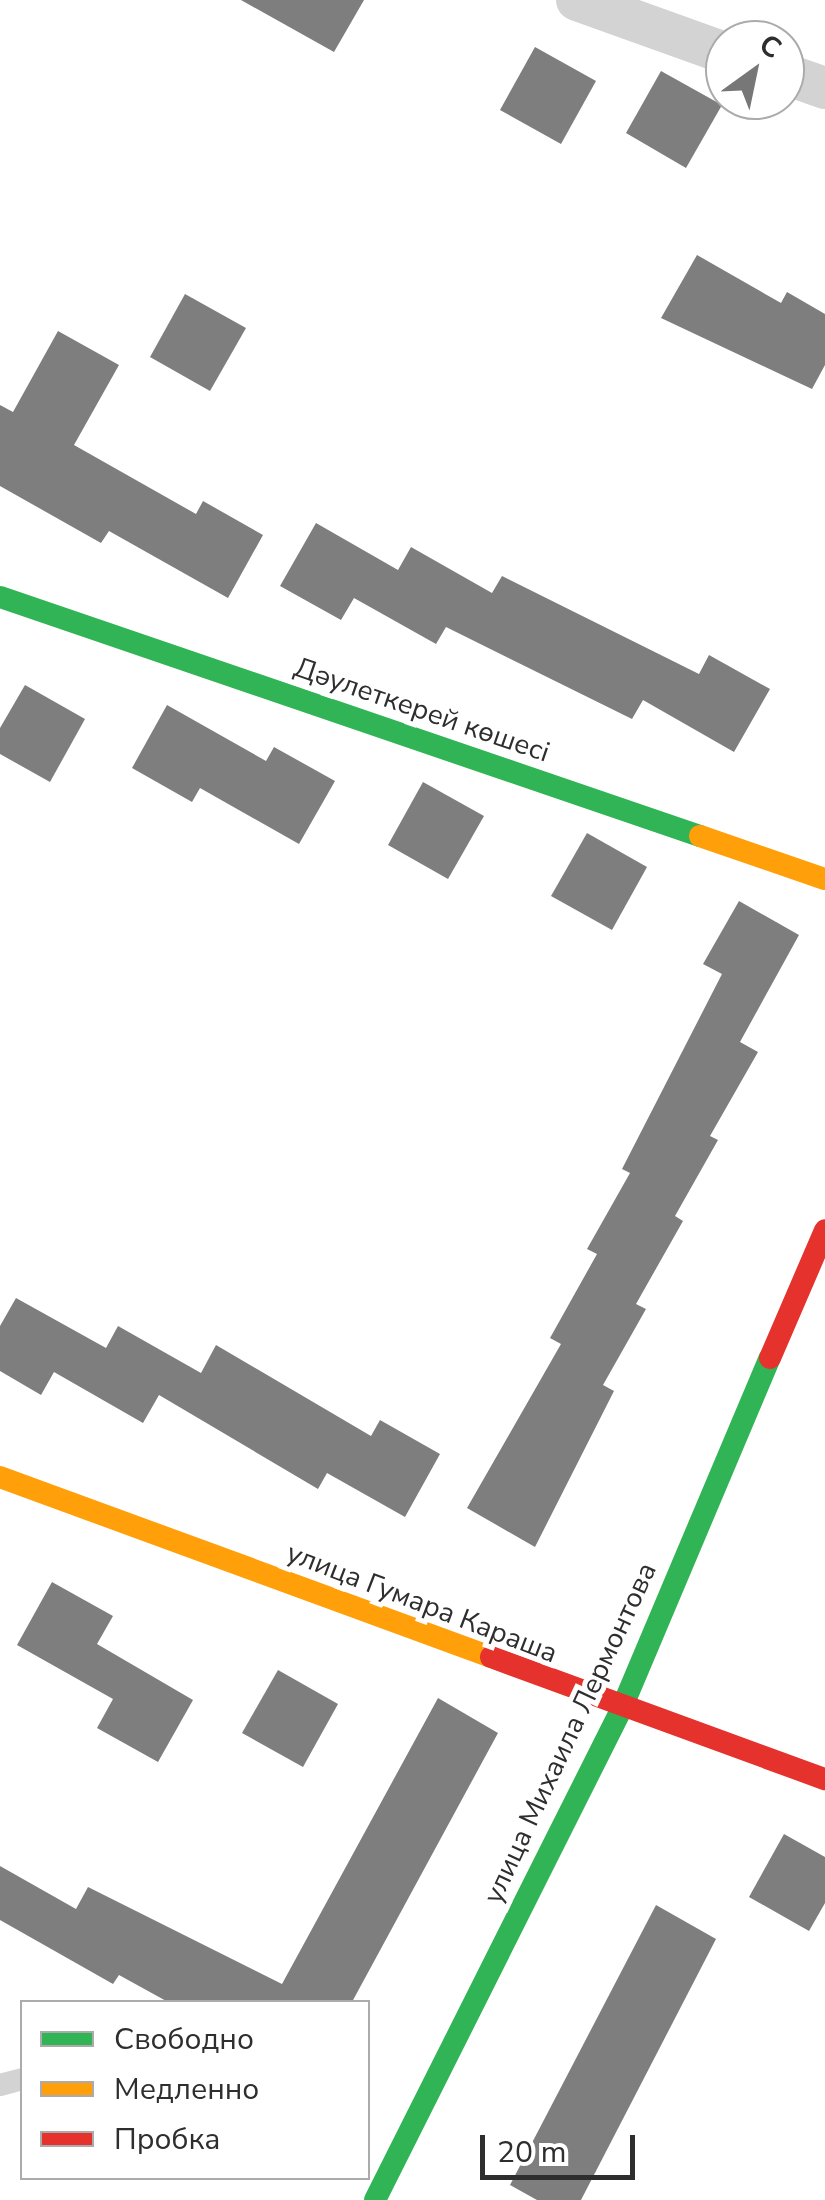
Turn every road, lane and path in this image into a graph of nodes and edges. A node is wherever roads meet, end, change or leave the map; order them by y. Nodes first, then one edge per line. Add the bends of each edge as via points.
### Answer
1 (576, 0) edge
2 (705, 46) edge
3 (0, 598) edge
4 (825, 879) edge
5 (825, 1230) edge
6 (0, 1477) edge
7 (621, 1710) junction
8 (825, 1779) edge
9 (376, 2174) edge
10 (375, 2200) edge

1 - 2 street
3 - 4 street, Дәулеткерей көшесі
5 - 7 street, улица Михаила Лермонтова
6 - 7 street, улица Гумара Караша
7 - 8 street, улица Гумара Караша
7 - 9 street, улица Михаила Лермонтова
9 - 10 street, улица Михаила Лермонтова

